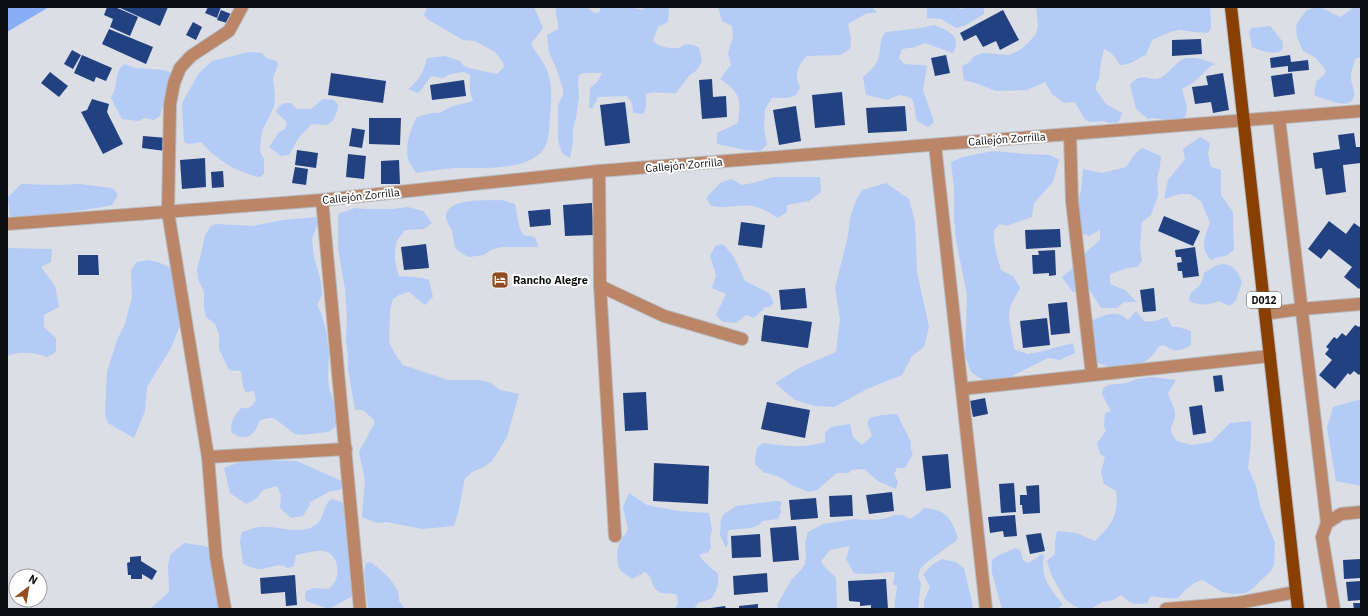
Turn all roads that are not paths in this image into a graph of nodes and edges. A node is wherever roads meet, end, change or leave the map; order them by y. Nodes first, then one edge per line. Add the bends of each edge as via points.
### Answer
1 (242, 7) edge
2 (1231, 7) edge
3 (1361, 111) edge
4 (1279, 118) junction
5 (1243, 120) junction
6 (1070, 134) junction
7 (936, 145) junction
8 (598, 171) junction
9 (322, 200) junction
10 (168, 212) junction
11 (7, 224) edge
12 (600, 286) junction
13 (1361, 304) edge
14 (1301, 309) junction
15 (1266, 314) junction
16 (742, 339) dead end
17 (1270, 356) junction
18 (1092, 375) junction
19 (962, 389) junction
20 (346, 449) junction
21 (208, 457) junction
22 (1361, 512) edge
23 (1327, 523) junction
24 (615, 536) dead end
25 (1296, 592) junction
26 (225, 609) edge
27 (360, 609) edge
28 (986, 609) edge
29 (1166, 609) edge
30 (1298, 609) edge
31 (1334, 609) edge

1 - 10 street via 229,30 191,56 180,68 174,83 170,104
2 - 5 main road, D012
3 - 4 street, Callejón Zorrilla
4 - 5 street, Callejón Zorrilla
4 - 14 street
5 - 6 street, Callejón Zorrilla
5 - 15 main road, D012
6 - 7 street, Callejón Zorrilla
6 - 18 street via 1072,202
7 - 8 street, Callejón Zorrilla
7 - 19 street
8 - 9 street, Callejón Zorrilla
8 - 12 street
9 - 10 street, Callejón Zorrilla
9 - 20 street
10 - 11 street, Callejón Zorrilla
10 - 21 street
12 - 16 street via 664,316
12 - 24 street
13 - 14 street
14 - 15 street
14 - 23 street
15 - 17 main road, D012
17 - 18 street
17 - 25 main road, D012
18 - 19 street
19 - 28 street
20 - 21 street
20 - 27 street
21 - 26 street via 216,557
22 - 23 street via 1342,514
23 - 31 street via 1322,538
25 - 29 street via 1238,603
25 - 30 main road, D012

